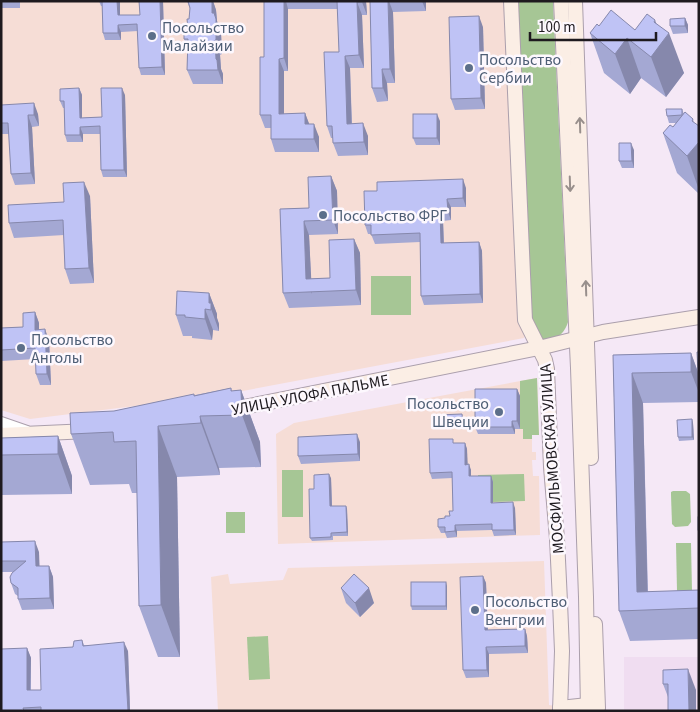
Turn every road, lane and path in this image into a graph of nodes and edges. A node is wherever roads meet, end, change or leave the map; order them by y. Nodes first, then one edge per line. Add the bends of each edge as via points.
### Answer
1 (512, 1) edge
2 (561, 1) edge
3 (575, 1) edge
4 (699, 317) edge
5 (582, 338) junction
6 (539, 348) junction
7 (219, 412) edge
8 (1, 422) edge
9 (106, 429) edge
10 (1, 435) edge
11 (42, 435) junction
12 (586, 650) junction
13 (562, 651) junction
14 (591, 709) edge
15 (560, 710) edge

1 - 6 main road, МОСФИЛЬМОВСКАЯ УЛИЦА via 525,320
2 -> 5 main road, МОСФИЛЬМОВСКАЯ УЛИЦА
5 -> 3 main road, МОСФИЛЬМОВСКАЯ УЛИЦА
4 - 5 main road, УЛИЦА УЛОФА ПАЛЬМЕ
5 - 6 main road, УЛИЦА УЛОФА ПАЛЬМЕ
5 - 12 main road, МОСФИЛЬМОВСКАЯ УЛИЦА
5 - 14 main road, МОСФИЛЬМОВСКАЯ УЛИЦА
6 - 7 main road, УЛИЦА УЛОФА ПАЛЬМЕ
6 - 13 main road, МОСФИЛЬМОВСКАЯ УЛИЦА via 547,369
8 - 11 street
9 - 11 main road
10 - 11 main road
12 - 13 main road
12 - 14 main road, МОСФИЛЬМОВСКАЯ УЛИЦА
13 - 15 main road, МОСФИЛЬМОВСКАЯ УЛИЦА
14 - 15 main road

